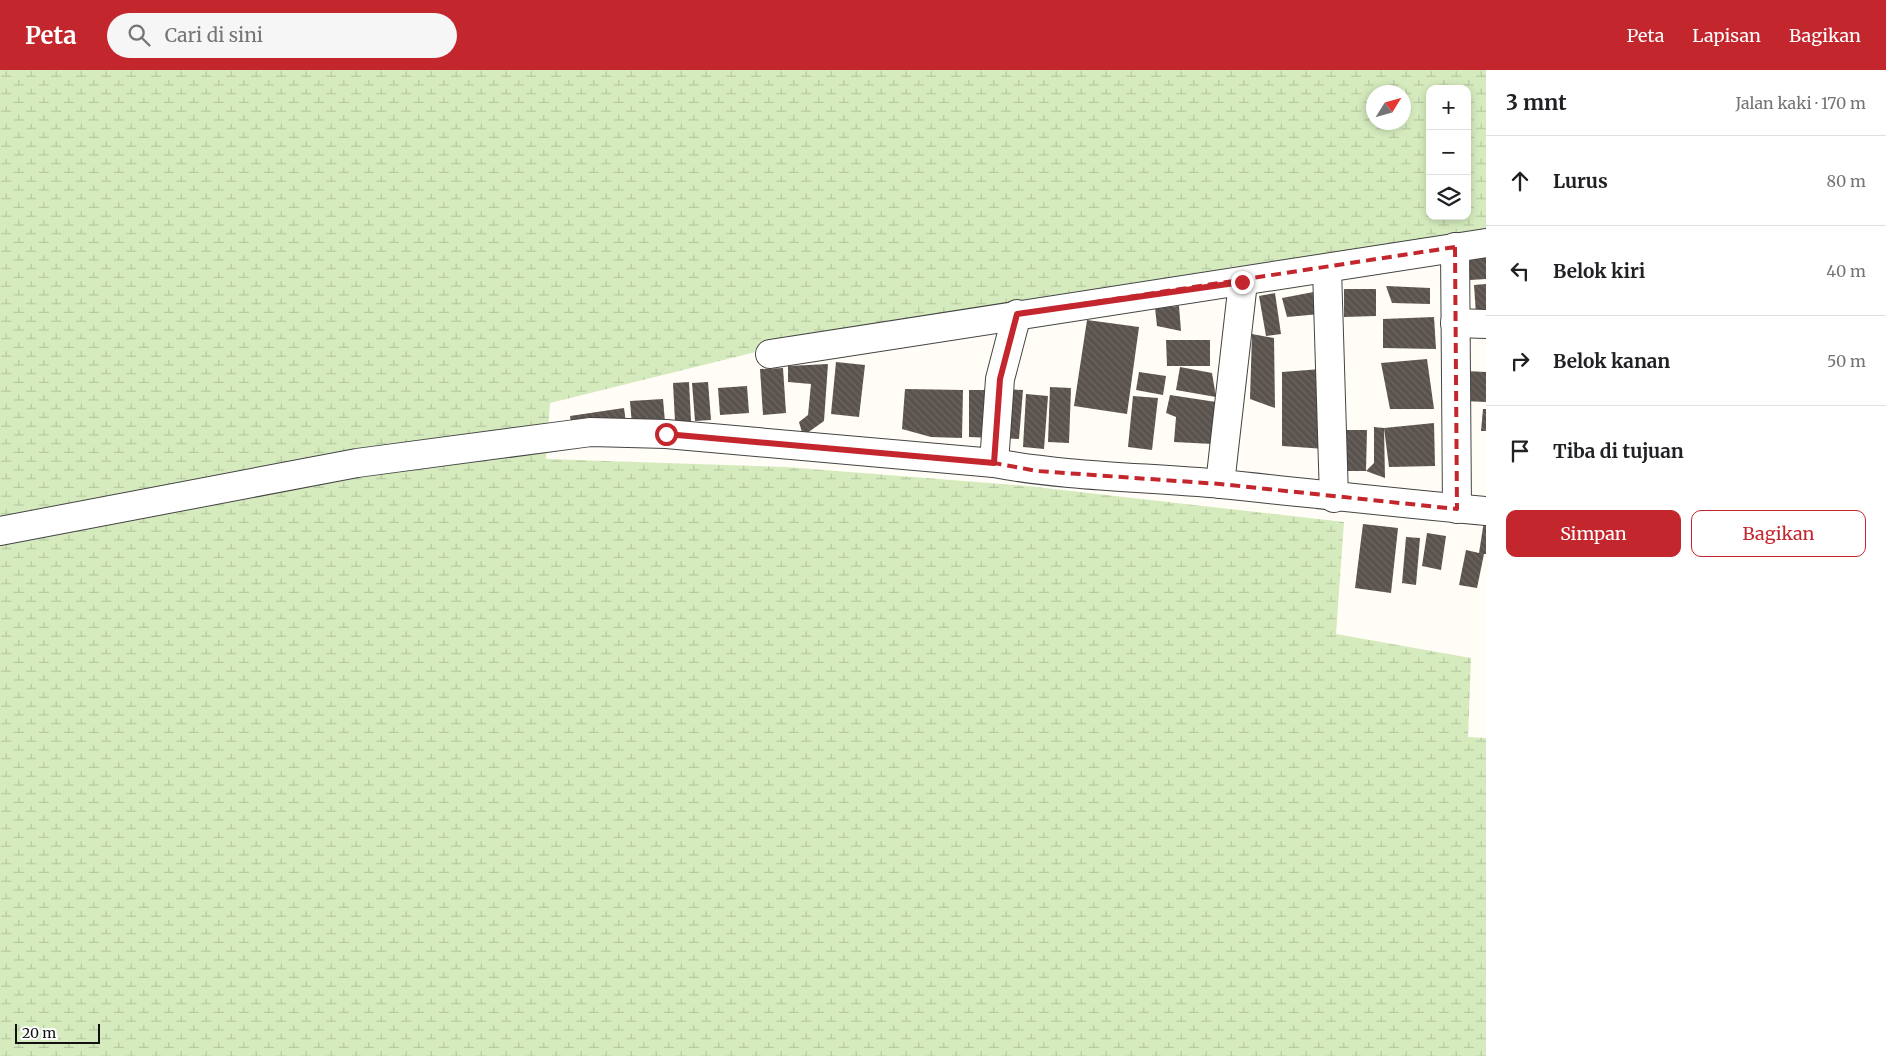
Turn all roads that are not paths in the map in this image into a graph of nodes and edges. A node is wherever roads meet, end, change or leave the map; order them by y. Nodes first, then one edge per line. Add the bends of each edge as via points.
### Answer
1 (1486, 243) edge
2 (1454, 247) junction
3 (1327, 269) junction
4 (1242, 282) junction
5 (1017, 314) junction
6 (1455, 323) junction
7 (1486, 324) edge
8 (770, 354) dead end
9 (994, 463) junction
10 (1220, 484) junction
11 (1334, 498) junction
12 (1457, 509) junction
13 (1486, 511) edge
14 (0, 531) edge

1 - 2 street
2 - 3 street
2 - 6 street
3 - 4 street
3 - 11 street
4 - 5 street
4 - 10 street
5 - 8 street
5 - 9 street via 1000,379
6 - 7 street
6 - 12 street
9 - 10 street via 1037,471
9 - 14 street via 666,434 591,432 357,464
10 - 11 street
11 - 12 street
12 - 13 street

